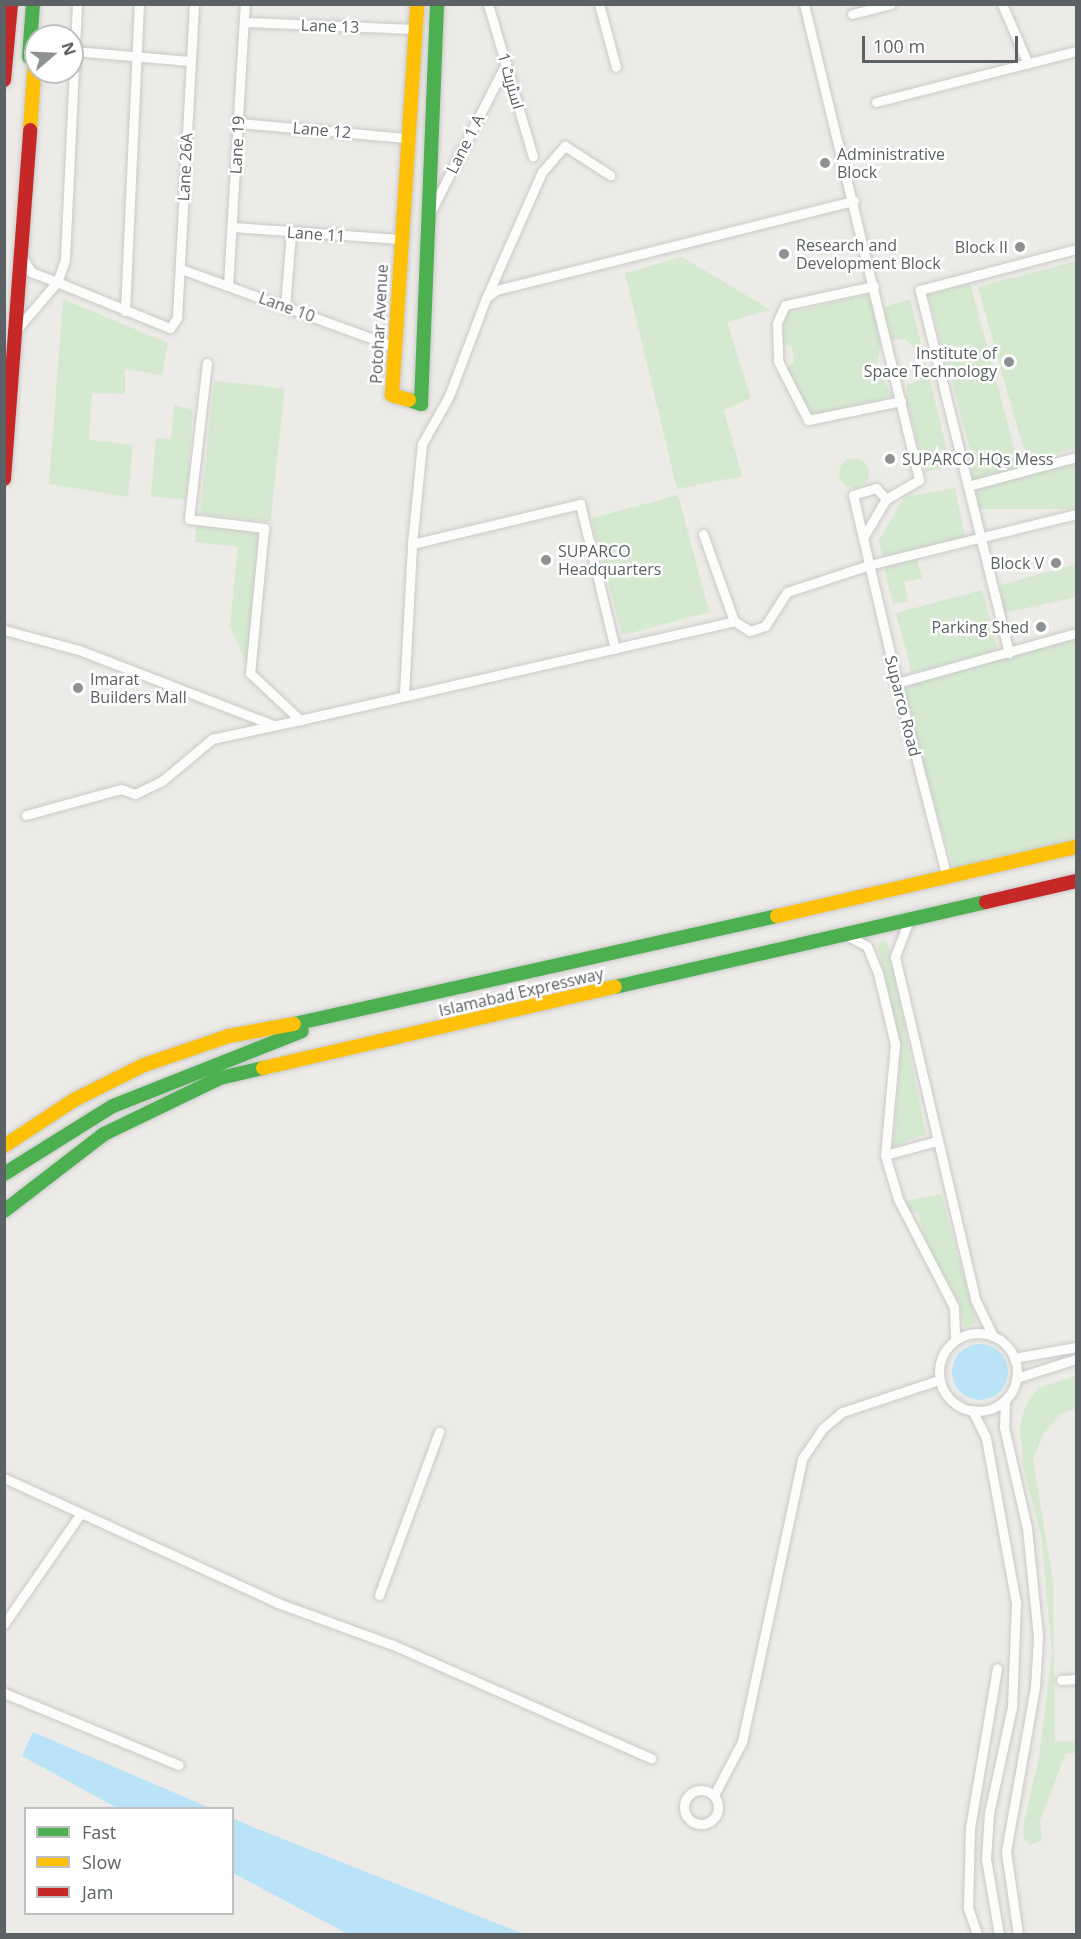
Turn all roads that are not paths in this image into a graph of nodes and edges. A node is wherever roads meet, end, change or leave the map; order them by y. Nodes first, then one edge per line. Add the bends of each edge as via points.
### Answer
1 (11, 4) edge
2 (33, 4) edge
3 (40, 4) edge
4 (77, 4) edge
5 (139, 4) edge
6 (194, 4) edge
7 (245, 4) edge
8 (417, 4) edge
9 (437, 4) edge
10 (488, 4) edge
11 (598, 4) edge
12 (804, 4) edge
13 (891, 4) edge
14 (1002, 4) edge
15 (852, 14) dead end
16 (244, 22) junction
17 (38, 24) edge
18 (76, 24) edge
19 (415, 30) junction
20 (1077, 51) edge
21 (84, 52) edge
22 (137, 57) junction
23 (190, 61) junction
24 (506, 63) junction
25 (1028, 64) junction
26 (616, 67) dead end
27 (4, 80) edge
28 (32, 84) edge
29 (73, 84) edge
30 (876, 102) dead end
31 (29, 110) junction
32 (238, 123) junction
33 (407, 138) junction
34 (533, 157) dead end
35 (610, 175) dead end
36 (854, 201) junction
37 (424, 225) junction
38 (233, 227) junction
39 (291, 232) junction
40 (400, 238) junction
41 (19, 249) junction
42 (1077, 249) edge
43 (181, 268) junction
44 (57, 282) junction
45 (228, 286) junction
46 (874, 286) junction
47 (486, 298) junction
48 (285, 306) junction
49 (125, 311) junction
50 (14, 333) junction
51 (393, 346) junction
52 (207, 363) dead end
53 (901, 401) junction
54 (1077, 457) edge
55 (4, 480) edge
56 (968, 486) junction
57 (886, 500) junction
58 (1077, 514) edge
59 (703, 534) dead end
60 (863, 538) junction
61 (981, 539) junction
62 (412, 544) junction
63 (869, 565) junction
64 (734, 621) junction
65 (4, 630) edge
66 (1077, 633) edge
67 (615, 649) junction
68 (1009, 652) junction
69 (897, 683) junction
70 (404, 694) junction
71 (300, 720) junction
72 (274, 725) junction
73 (26, 815) dead end
74 (1077, 847) edge
75 (946, 874) junction
76 (1077, 881) edge
77 (909, 920) junction
78 (845, 935) junction
79 (345, 1015) junction
80 (937, 1141) junction
81 (4, 1146) edge
82 (885, 1155) junction
83 (4, 1174) edge
84 (4, 1211) edge
85 (993, 1336) junction
86 (955, 1340) junction
87 (1077, 1347) edge
88 (1014, 1358) junction
89 (1077, 1359) edge
90 (1016, 1378) junction
91 (939, 1380) junction
92 (1005, 1400) junction
93 (972, 1410) junction
94 (439, 1432) dead end
95 (4, 1478) edge
96 (79, 1516) junction
97 (379, 1595) dead end
98 (4, 1624) edge
99 (997, 1668) dead end
100 (1077, 1679) edge
101 (1060, 1680) dead end
102 (4, 1693) edge
103 (651, 1758) dead end
104 (179, 1765) dead end
105 (714, 1795) dead end
106 (988, 1893) junction
107 (969, 1897) junction
108 (977, 1935) edge
109 (999, 1935) edge
110 (1018, 1935) edge

1 - 27 main road
2 - 31 main road
3 - 17 main road
4 - 18 street
5 - 22 street
6 - 23 street, Lane 26A
7 - 16 street, Lane 19
8 - 19 main road, Potohar Avenue
9 - 37 main road, Potohar Avenue
10 - 24 street, اسٹریٹ 1
11 - 26 street
12 - 36 street
13 - 15 street
14 - 25 street
16 - 19 street, Lane 13
16 - 32 street, Lane 19
19 - 33 main road, Potohar Avenue
20 - 25 street
21 - 22 street
22 - 23 street
22 - 49 street
23 - 43 street, Lane 26A
24 - 34 street, اسٹریٹ 1
24 - 37 street, Lane 1 A
25 - 30 street
28 - 31 main road
29 - 44 street via 65,260
31 - 41 main road
32 - 33 street, Lane 12
32 - 38 street, Lane 19
33 - 40 main road, Potohar Avenue
35 - 47 street via 565,146 542,172
36 - 46 street
36 - 47 street via 496,290
37 - 51 main road, Potohar Avenue via 422,404 392,395
38 - 39 street, Lane 11
38 - 45 street, Lane 19
39 - 40 street, Lane 11
39 - 48 street
40 - 51 main road, Potohar Avenue
41 - 44 street via 31,272
41 - 50 main road
42 - 56 street via 920,290
43 - 45 street, Lane 10
43 - 49 street, Lane 26A via 177,318 170,328
44 - 49 street
44 - 50 street
45 - 48 street, Lane 10
46 - 53 street
46 - 53 street via 785,305 777,323 778,362 808,420
47 - 62 street via 449,396 422,444
48 - 51 street, Lane 10
50 - 55 main road
52 - 71 street via 189,519 264,528 250,673
53 - 57 street via 919,480
54 - 56 street
56 - 61 street
57 - 60 street
57 - 60 street, Suparco Road via 876,488 853,495
58 - 61 street
59 - 64 street
60 - 63 street, Suparco Road
61 - 63 street
61 - 68 street
62 - 67 street via 579,504
62 - 70 street
63 - 64 street via 787,592 765,626 750,631
63 - 69 street, Suparco Road
64 - 67 street
65 - 72 street via 79,651
66 - 68 street
67 - 70 street
68 - 69 street
69 - 75 street, Suparco Road
70 - 71 street
71 - 72 street
72 - 73 street via 212,739 162,782 135,794 121,789
74 - 75 main road, Islamabad Expressway
75 - 79 main road, Islamabad Expressway
76 - 77 main road, Islamabad Expressway
77 - 78 main road, Islamabad Expressway
77 - 80 street via 896,943 895,957
78 - 82 street via 867,946 874,957 893,1033
78 - 84 main road, Islamabad Expressway via 220,1078 104,1134
79 - 81 main road via 229,1036 144,1065 74,1100
79 - 83 main road via 131,1098
80 - 82 street
80 - 85 street via 975,1299
82 - 86 street via 898,1199 954,1308
85 - 86 street via 967,1334
85 - 88 street
86 - 91 street via 940,1363
87 - 88 street
88 - 90 street
89 - 90 street
90 - 92 street
91 - 93 street via 956,1404
91 - 105 street via 842,1412 822,1429 802,1459 742,1742
92 - 93 street
92 - 110 street via 1004,1427 1027,1527 1038,1637 1035,1687 1006,1852
93 - 106 street via 986,1438 1016,1603 1012,1707 989,1813
94 - 97 street
95 - 96 street
96 - 98 street
96 - 103 street
99 - 107 street via 970,1828
100 - 101 street
102 - 104 street
106 - 107 street
106 - 109 street
107 - 108 street

